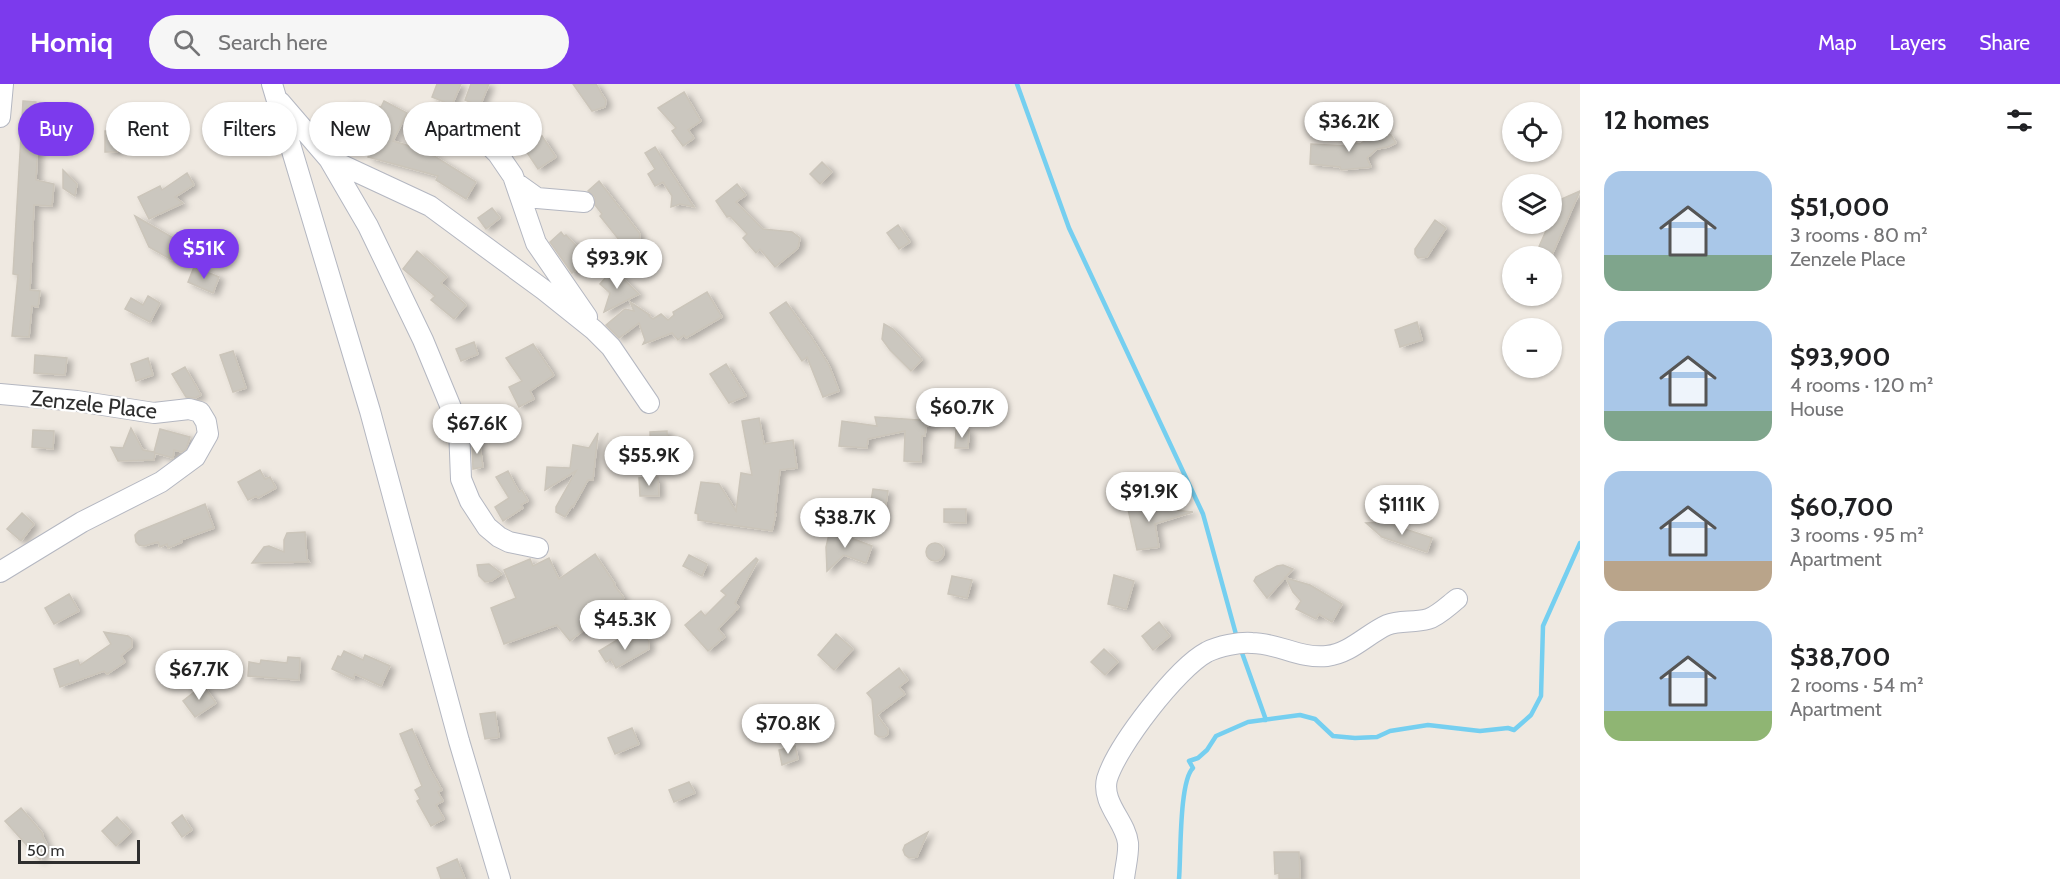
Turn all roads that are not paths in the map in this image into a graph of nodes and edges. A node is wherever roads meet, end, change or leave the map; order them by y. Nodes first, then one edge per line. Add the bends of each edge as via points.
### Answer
1 (3, 84) edge
2 (274, 90) edge
3 (0, 117) edge
4 (499, 156) edge
5 (329, 159) junction
6 (516, 183) junction
7 (584, 202) dead end
8 (594, 330) junction
9 (0, 394) edge
10 (649, 403) dead end
11 (538, 548) dead end
12 (0, 572) edge
13 (1457, 599) dead end
14 (500, 879) edge
15 (1124, 879) edge

1 - 3 street
2 - 5 street
2 - 14 street via 370,411
4 - 6 street
5 - 8 street via 430,206
5 - 11 street via 368,226 455,417 461,440 461,479 470,501 487,527 499,537
6 - 7 street via 537,198
6 - 8 street via 536,243
8 - 10 street via 619,356
9 - 12 street, Zenzele Place via 154,413 200,412 208,434 195,457 161,482 81,522
13 - 15 street via 1431,618 1388,625 1346,651 1328,656 1303,656 1250,642 1209,651 1194,661 1150,708 1107,780 1108,797 1128,842

